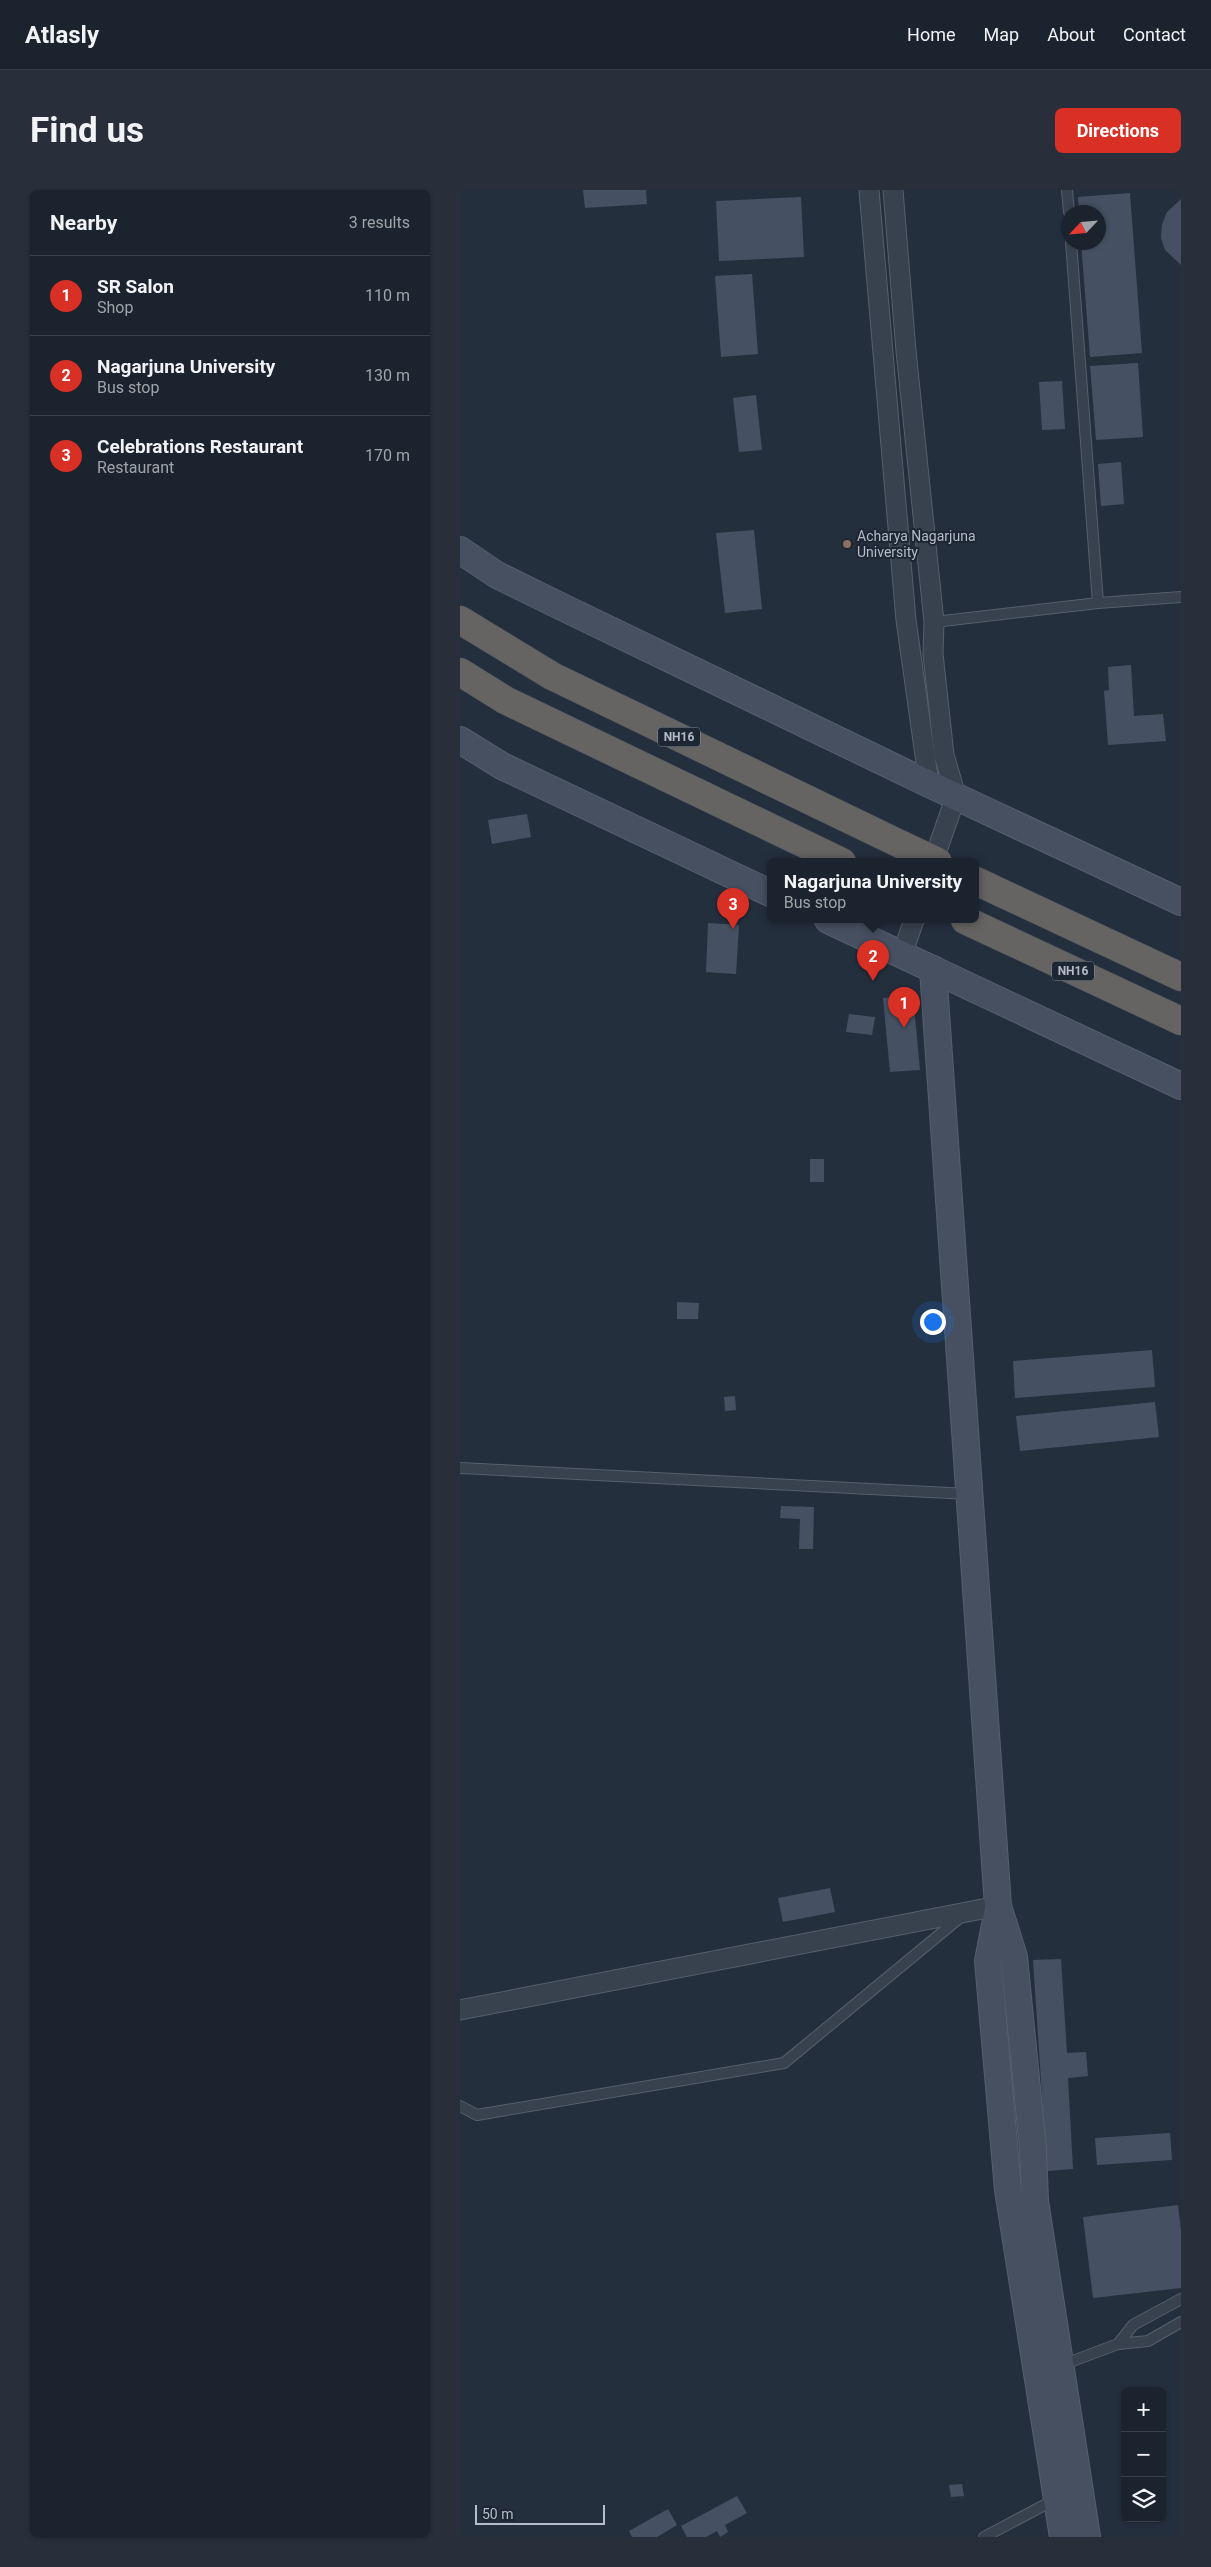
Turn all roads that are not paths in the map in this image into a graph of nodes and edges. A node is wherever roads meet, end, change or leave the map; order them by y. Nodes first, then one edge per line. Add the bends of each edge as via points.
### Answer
1 (869, 190) edge
2 (893, 190) edge
3 (1067, 190) edge
4 (1068, 205) edge
5 (1072, 250) edge
6 (460, 550) edge
7 (1181, 597) edge
8 (1098, 603) junction
9 (460, 620) edge
10 (934, 622) junction
11 (460, 672) edge
12 (460, 740) edge
13 (929, 784) junction
14 (956, 796) junction
15 (834, 858) edge
16 (930, 858) edge
17 (934, 858) edge
18 (979, 882) edge
19 (767, 891) edge
20 (1181, 902) edge
21 (835, 923) edge
22 (913, 923) edge
23 (971, 923) edge
24 (902, 954) junction
25 (933, 969) junction
26 (1181, 977) edge
27 (1181, 1021) edge
28 (1181, 1086) edge
29 (460, 1468) edge
30 (970, 1494) junction
31 (998, 1906) junction
32 (967, 1912) junction
33 (460, 2010) edge
34 (460, 2106) edge
35 (1181, 2299) edge
36 (1181, 2322) edge
37 (1118, 2344) junction
38 (1060, 2366) junction
39 (1058, 2498) junction
40 (984, 2537) edge
41 (1063, 2537) edge
42 (1086, 2537) edge

1 - 13 street via 906,620
2 - 10 street
3 - 4 lane
5 - 8 lane
6 - 13 main road via 497,575
7 - 8 lane
8 - 10 lane
9 - 16 highway, NH16, bridge via 552,676
10 - 14 street via 933,654 944,755
11 - 15 highway via 522,708
12 - 19 main road via 502,766
13 - 14 main road
14 - 17 street
14 - 20 main road
18 - 26 highway
21 - 24 main road
22 - 24 street
23 - 27 highway, NH16
24 - 25 main road
25 - 28 main road
25 - 30 main road
29 - 30 lane
30 - 31 main road
31 - 32 street
31 - 38 main road via 1014,1957 1035,2201
31 - 39 main road via 988,1961 1008,2190
32 - 33 street
32 - 34 lane via 784,2063 477,2115
35 - 37 lane via 1134,2325
36 - 37 lane via 1148,2342
37 - 38 lane
38 - 42 main road
39 - 40 lane
39 - 41 main road

